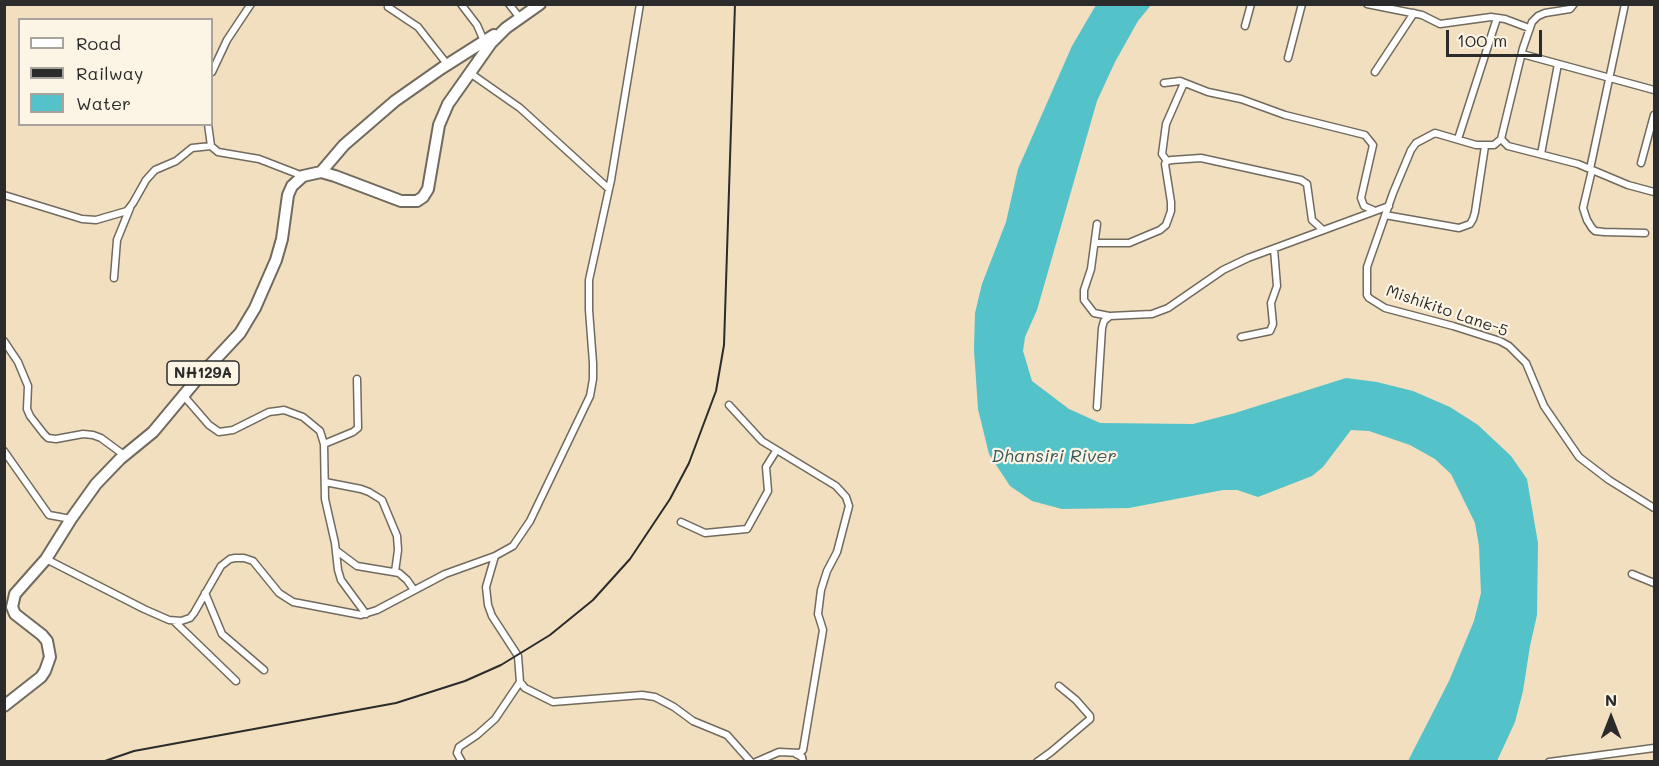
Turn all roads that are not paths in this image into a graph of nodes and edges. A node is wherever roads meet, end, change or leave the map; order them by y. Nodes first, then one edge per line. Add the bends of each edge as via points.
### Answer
1 (251, 4) edge
2 (461, 4) edge
3 (508, 4) edge
4 (540, 4) edge
5 (640, 4) edge
6 (1251, 4) edge
7 (1302, 4) edge
8 (1367, 4) edge
9 (1574, 4) edge
10 (1625, 4) edge
11 (388, 7) dead end
12 (1391, 7) edge
13 (1414, 13) junction
14 (520, 18) junction
15 (1497, 18) junction
16 (1245, 26) dead end
17 (506, 28) junction
18 (1529, 28) junction
19 (484, 41) junction
20 (1522, 54) junction
21 (1288, 58) dead end
22 (447, 64) junction
23 (1558, 64) junction
24 (213, 70) edge
25 (1375, 72) dead end
26 (470, 73) junction
27 (1609, 78) junction
28 (1164, 83) dead end
29 (1184, 83) junction
30 (1654, 90) edge
31 (1654, 115) edge
32 (208, 126) edge
33 (1501, 139) junction
34 (1458, 140) junction
35 (211, 146) junction
36 (1485, 146) junction
37 (1541, 154) junction
38 (1167, 161) junction
39 (1641, 162) dead end
40 (1591, 170) junction
41 (321, 172) junction
42 (303, 176) junction
43 (609, 189) junction
44 (1654, 192) edge
45 (4, 195) edge
46 (1389, 206) junction
47 (130, 207) junction
48 (1374, 210) junction
49 (1385, 215) junction
50 (1097, 224) dead end
51 (1323, 230) junction
52 (1645, 233) dead end
53 (1095, 243) junction
54 (1275, 249) junction
55 (114, 278) dead end
56 (1110, 316) junction
57 (1241, 337) dead end
58 (4, 341) edge
59 (357, 379) dead end
60 (183, 395) junction
61 (729, 405) dead end
62 (1097, 407) dead end
63 (324, 444) junction
64 (4, 451) edge
65 (776, 451) junction
66 (124, 455) junction
67 (13, 461) junction
68 (4, 466) edge
69 (325, 482) junction
70 (1654, 508) edge
71 (71, 519) junction
72 (681, 522) dead end
73 (337, 551) junction
74 (495, 556) junction
75 (46, 559) junction
76 (395, 572) junction
77 (1632, 574) dead end
78 (1654, 583) edge
79 (414, 591) junction
80 (205, 593) junction
81 (9, 608) edge
82 (366, 614) junction
83 (175, 621) junction
84 (264, 670) dead end
85 (236, 681) dead end
86 (520, 682) junction
87 (1059, 686) dead end
88 (4, 706) edge
89 (1654, 748) edge
90 (792, 752) junction
91 (462, 762) edge
92 (751, 762) edge
93 (756, 762) edge
94 (803, 762) edge
95 (1037, 762) edge
96 (1549, 762) edge

1 - 24 street
2 - 19 street
3 - 14 street
4 - 14 highway
5 - 43 street
6 - 16 street
7 - 21 street
8 - 12 street
9 - 18 street via 1570,9 1538,16
10 - 27 street
11 - 22 street via 418,27
12 - 13 street
13 - 15 street via 1440,24
13 - 25 street
14 - 17 highway
15 - 18 street
15 - 34 street
17 - 19 highway
17 - 26 highway
18 - 20 street
19 - 22 highway
20 - 23 street
20 - 33 street
22 - 41 highway via 387,108 344,145
23 - 27 street
23 - 37 street
26 - 41 highway via 443,114 428,189 417,201 401,201
26 - 43 street via 520,108
27 - 30 street
27 - 40 street
28 - 29 street
29 - 38 street via 1166,124 1162,154
29 - 48 street via 1365,135 1373,145 1361,198 1364,206
31 - 39 street
32 - 35 street
33 - 36 street
33 - 37 street via 1508,146
34 - 36 street
34 - 46 street via 1435,133 1416,143
35 - 42 street via 218,152 259,159
35 - 47 street via 192,148 155,170
36 - 49 street via 1470,224 1459,228
37 - 40 street
38 - 51 street via 1201,158 1301,180 1307,184 1312,220
38 - 53 street via 1171,211 1166,225 1129,243
40 - 44 street
40 - 52 street via 1583,208 1592,228
41 - 42 highway
42 - 60 highway, NH129A via 288,195 276,261 255,308 240,333
43 - 74 street via 589,280 593,363 590,396 525,532 513,546
45 - 47 street via 87,220 122,213
46 - 48 street
46 - 49 street
47 - 55 street via 117,240
48 - 51 street
49 - 70 street, Mishikito Lane-5 via 1367,267 1369,298 1385,308 1509,346 1526,363 1548,412 1579,457
50 - 53 street
51 - 54 street
53 - 56 street via 1084,300 1094,314
54 - 56 street via 1223,270 1168,308 1152,314
54 - 57 street via 1273,324 1270,331
56 - 62 street via 1102,328
58 - 66 street via 28,386 30,416 48,438 93,435
59 - 63 street via 358,428
60 - 63 street via 219,432 233,430 269,412 284,411 315,426
60 - 66 highway, NH129A via 153,432
61 - 65 street
63 - 69 street
64 - 67 street
65 - 72 street via 766,467 768,491 747,529 705,533
65 - 90 street via 836,486 849,506 837,552 821,590 818,614 823,633 803,750
66 - 71 highway, NH129A via 96,484
67 - 68 street
67 - 71 street via 49,515
69 - 73 street
69 - 76 street via 361,489 382,500 397,536
71 - 75 highway, NH129A
73 - 76 street via 357,566
73 - 82 street via 341,580
74 - 79 street via 456,569
74 - 86 street via 486,587 488,605 518,656
75 - 81 highway, NH129A via 20,587
75 - 83 street
76 - 79 street
77 - 78 street
79 - 82 street
80 - 82 street via 225,562 244,558 253,561 279,593 293,602
80 - 83 street via 190,618
80 - 84 street via 222,634
81 - 88 highway, NH129A via 42,635 50,657 41,677
83 - 85 street
86 - 91 street via 495,719 459,747 457,753
86 - 92 street via 553,702 655,697 693,721 727,735
87 - 95 street via 1090,719
89 - 96 street
90 - 93 street via 774,753
90 - 94 street via 802,757

